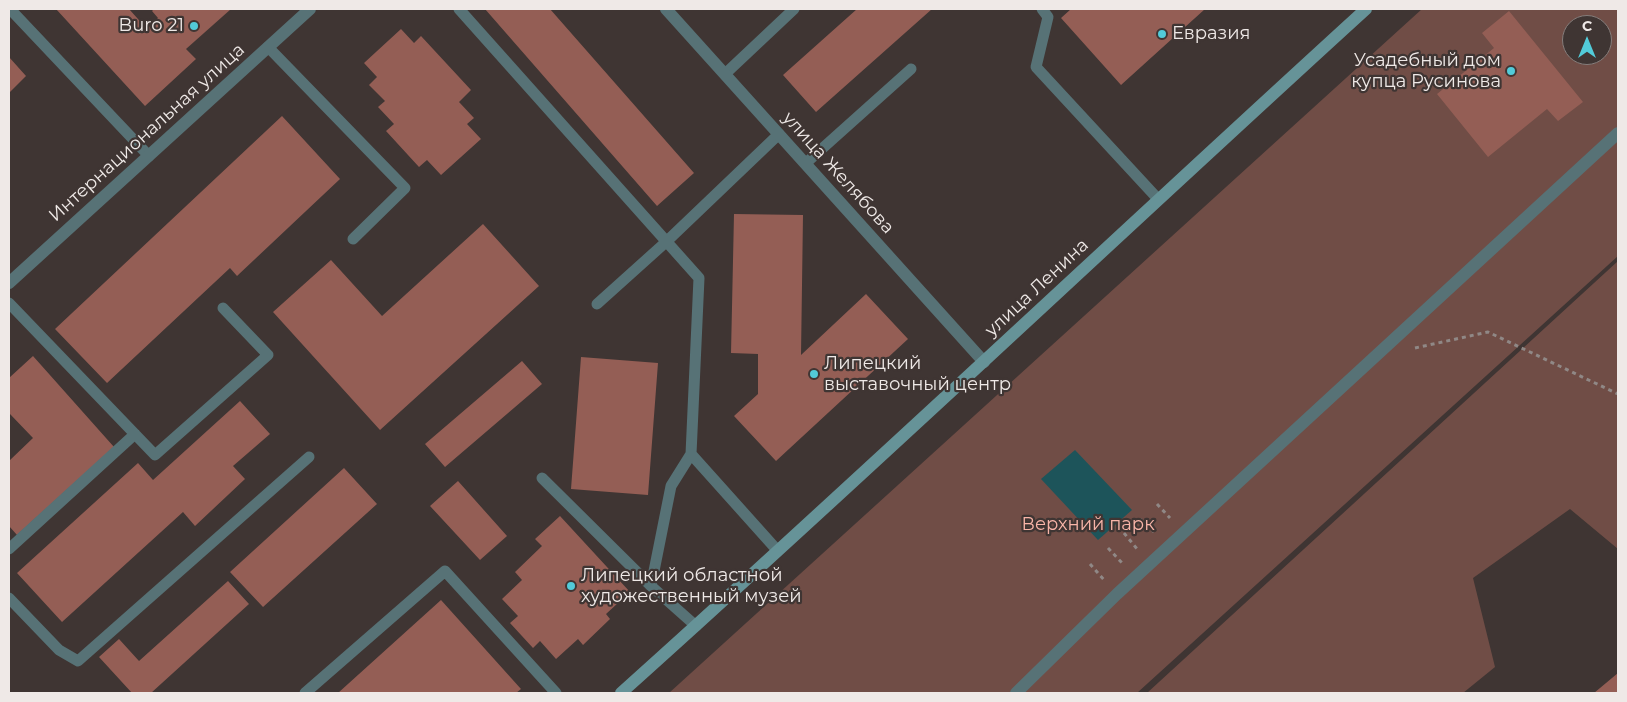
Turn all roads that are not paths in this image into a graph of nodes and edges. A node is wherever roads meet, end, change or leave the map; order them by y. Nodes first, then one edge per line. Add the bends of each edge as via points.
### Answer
1 (10, 9) edge
2 (310, 9) edge
3 (459, 9) edge
4 (666, 9) edge
5 (794, 9) edge
6 (1042, 9) edge
7 (1366, 9) edge
8 (268, 47) junction
9 (911, 69) dead end
10 (725, 74) junction
11 (1618, 133) edge
12 (779, 134) junction
13 (148, 156) junction
14 (806, 163) junction
15 (1158, 199) junction
16 (352, 239) dead end
17 (666, 242) junction
18 (9, 283) edge
19 (9, 303) edge
20 (597, 304) dead end
21 (223, 308) dead end
22 (984, 362) junction
23 (134, 434) junction
24 (691, 454) junction
25 (309, 456) dead end
26 (542, 478) dead end
27 (9, 549) edge
28 (777, 550) junction
29 (651, 586) junction
30 (9, 598) edge
31 (696, 626) junction
32 (305, 693) edge
33 (556, 693) edge
34 (620, 693) edge
35 (1016, 693) edge

1 - 13 lane
2 - 8 street, Интернациональная улица
3 - 17 lane
4 - 10 street, улица Желябова
5 - 10 lane
6 - 15 lane via 1048,17 1036,66
7 - 15 street, улица Ленина
8 - 13 street, Интернациональная улица
8 - 16 lane via 405,188
9 - 14 lane
10 - 12 street, улица Желябова
11 - 35 street via 1117,594
12 - 14 street, улица Желябова
12 - 17 lane
13 - 18 street, Интернациональная улица
14 - 22 street, улица Желябова
15 - 22 street, улица Ленина
17 - 20 lane
17 - 24 lane via 699,278
19 - 23 lane
21 - 23 lane via 268,355 155,455
22 - 28 street, улица Ленина
23 - 27 lane
24 - 28 lane
24 - 29 lane via 671,486
25 - 30 lane via 78,661 59,650
26 - 29 lane
28 - 31 street, улица Ленина
29 - 31 lane
31 - 34 street, улица Ленина
32 - 33 lane via 444,571

